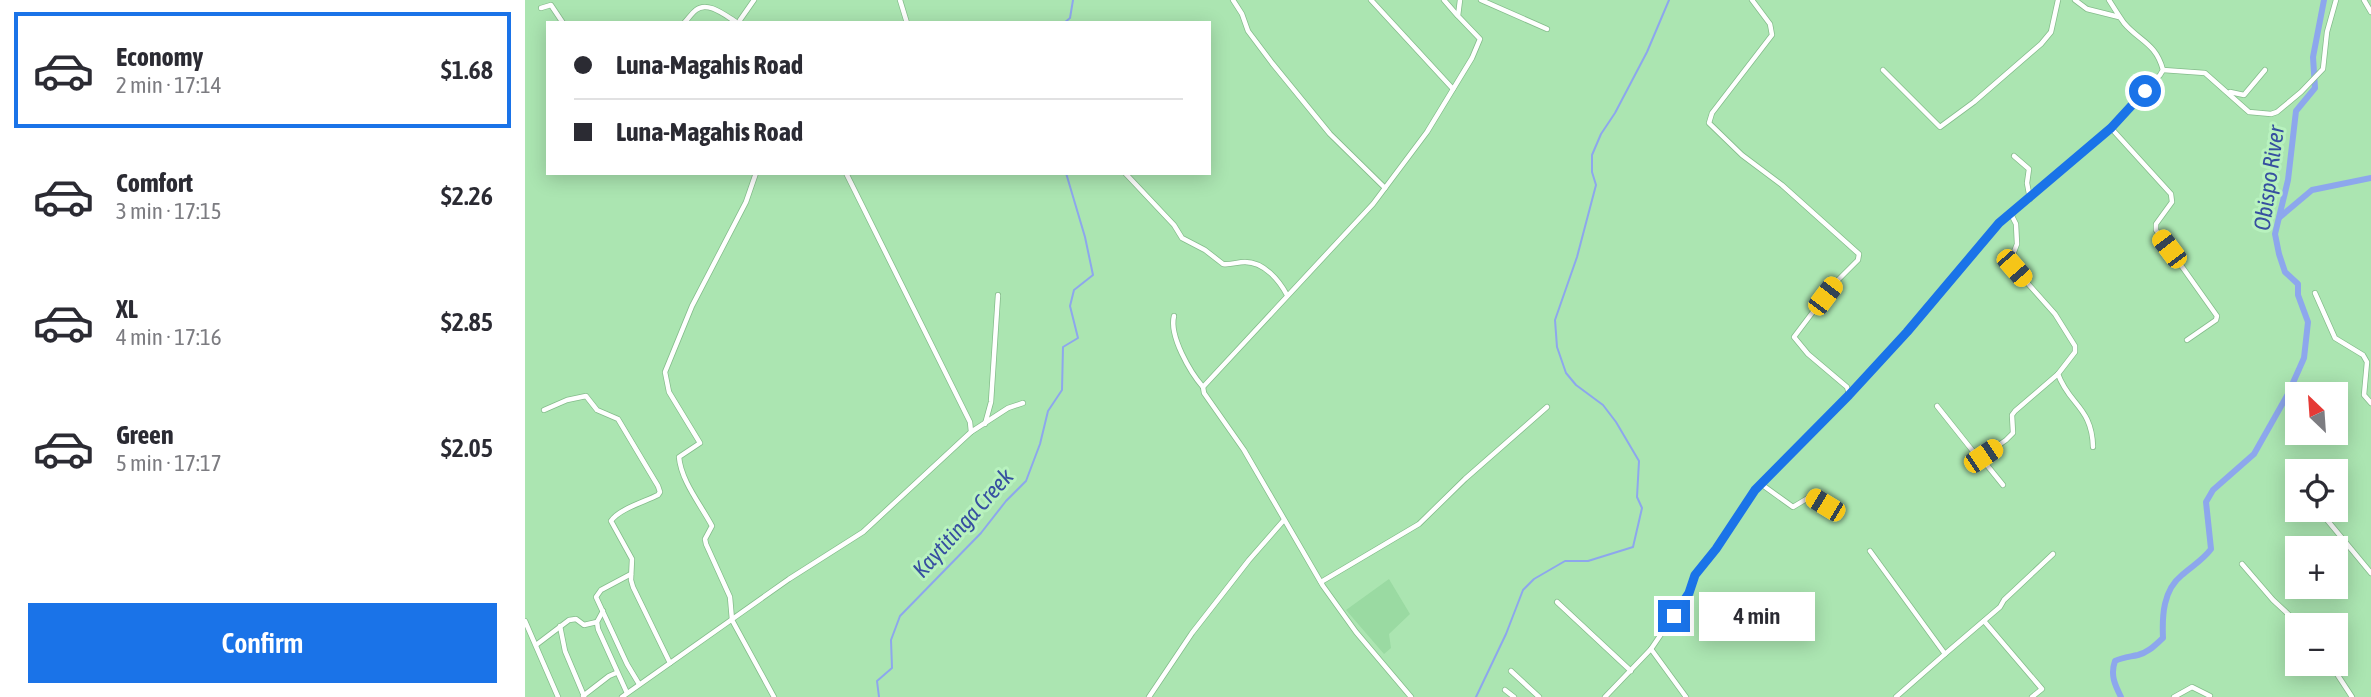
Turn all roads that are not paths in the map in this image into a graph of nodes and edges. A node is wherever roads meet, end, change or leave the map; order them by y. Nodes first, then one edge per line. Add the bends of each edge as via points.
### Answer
1 (754, 0) edge
2 (900, 0) edge
3 (1233, 0) edge
4 (1371, 0) edge
5 (1444, 0) edge
6 (1460, 0) edge
7 (1481, 0) edge
8 (1752, 0) edge
9 (2058, 0) edge
10 (2075, 0) edge
11 (2109, 0) edge
12 (2336, 0) edge
13 (2364, 0) edge
14 (541, 8) dead end
15 (2371, 12) edge
16 (1458, 16) junction
17 (2120, 17) junction
18 (562, 21) edge
19 (686, 21) edge
20 (735, 21) edge
21 (740, 21) edge
22 (906, 21) edge
23 (1547, 29) dead end
24 (1883, 70) dead end
25 (2163, 70) junction
26 (2265, 71) dead end
27 (1453, 89) junction
28 (2226, 91) junction
29 (2111, 128) junction
30 (2014, 156) dead end
31 (755, 175) edge
32 (847, 175) edge
33 (1127, 175) edge
34 (1385, 188) junction
35 (2029, 199) junction
36 (2011, 214) junction
37 (2315, 293) dead end
38 (998, 295) dead end
39 (1287, 295) junction
40 (1174, 316) dead end
41 (2187, 340) dead end
42 (2058, 374) junction
43 (1203, 387) junction
44 (1849, 395) junction
45 (1023, 403) dead end
46 (2371, 403) edge
47 (1937, 406) dead end
48 (1547, 407) dead end
49 (544, 410) dead end
50 (985, 424) junction
51 (971, 432) junction
52 (2093, 447) dead end
53 (1983, 456) junction
54 (1761, 484) junction
55 (2003, 485) dead end
56 (1825, 505) dead end
57 (1285, 520) junction
58 (2329, 522) edge
59 (1870, 551) dead end
60 (2053, 554) dead end
61 (2242, 564) dead end
62 (2371, 573) edge
63 (631, 574) junction
64 (1321, 582) junction
65 (1557, 602) dead end
66 (603, 610) junction
67 (2287, 613) edge
68 (732, 620) junction
69 (525, 621) edge
70 (1984, 621) junction
71 (597, 622) junction
72 (561, 626) junction
73 (536, 645) junction
74 (1651, 649) junction
75 (1945, 654) junction
76 (670, 663) junction
77 (1511, 671) dead end
78 (1632, 671) junction
79 (616, 673) junction
80 (2338, 676) edge
81 (639, 684) junction
82 (1505, 690) dead end
83 (627, 693) junction
84 (583, 696) edge
85 (2210, 696) edge
86 (558, 697) edge
87 (622, 697) edge
88 (774, 697) edge
89 (1149, 697) edge
90 (1411, 697) edge
91 (1514, 697) edge
92 (1539, 697) edge
93 (1605, 697) edge
94 (1686, 697) edge
95 (1896, 697) edge
96 (2032, 697) edge
97 (2174, 697) edge
98 (2352, 697) edge

1 - 21 street
2 - 22 street
3 - 34 street via 1248,31 1272,63 1330,134
4 - 27 street
5 - 16 street
6 - 16 street
7 - 23 street
8 - 44 street via 1770,24 1772,35 1709,123 1859,254 1794,337 1847,387
9 - 24 street via 2051,32 2041,44 1940,127
10 - 17 street via 2087,9
11 - 17 street
12 - 28 street via 2323,69 2277,112 2249,112
13 - 15 street
14 - 18 street via 551,5
16 - 27 street via 1480,39
17 - 25 street via 2147,41
19 - 20 street via 703,6
25 - 28 street via 2205,73
25 - 29 street
26 - 28 street via 2244,95
27 - 34 street
29 - 35 street
29 - 41 street via 2171,194 2172,202 2155,224 2156,230 2217,316
30 - 35 street via 2029,169
31 - 68 street via 665,372 669,392 700,443 679,461 712,526 706,544 730,597
32 - 51 street
33 - 39 street via 1182,238 1223,264 1247,261 1264,267
34 - 39 street
35 - 36 street
36 - 42 street via 2016,224 2014,268 2055,314 2075,346
36 - 44 street
37 - 46 street via 2335,338 2367,362 2364,396
38 - 50 street via 991,402
39 - 43 street
40 - 43 street via 1173,334
42 - 52 street via 2088,419
42 - 53 street via 2015,411 2013,433
43 - 57 street
44 - 54 street
45 - 50 street
47 - 53 street via 1976,455
48 - 64 street via 1419,524
49 - 63 street via 586,396 597,410 618,419 659,486 658,495 611,519 632,559
50 - 51 street
51 - 68 street via 863,532
53 - 55 street
54 - 56 street via 1793,508 1808,498
54 - 74 street via 1695,575 1689,593
57 - 64 street
57 - 89 street via 1192,633
58 - 62 street
59 - 75 street
60 - 70 street
61 - 67 street
63 - 66 street via 596,594
63 - 76 street
64 - 90 street
65 - 78 street
66 - 71 street
66 - 81 street
68 - 76 street
68 - 88 street
69 - 73 street
70 - 75 street
70 - 96 street via 2042,689
71 - 72 street via 584,625 573,618
71 - 79 street
72 - 73 street
72 - 84 street
73 - 86 street
74 - 78 street
74 - 94 street
75 - 95 street
76 - 81 street
77 - 92 street
78 - 93 street
79 - 83 street
79 - 84 street
80 - 98 street
81 - 83 street
82 - 91 street
83 - 87 street
85 - 97 street via 2192,687

